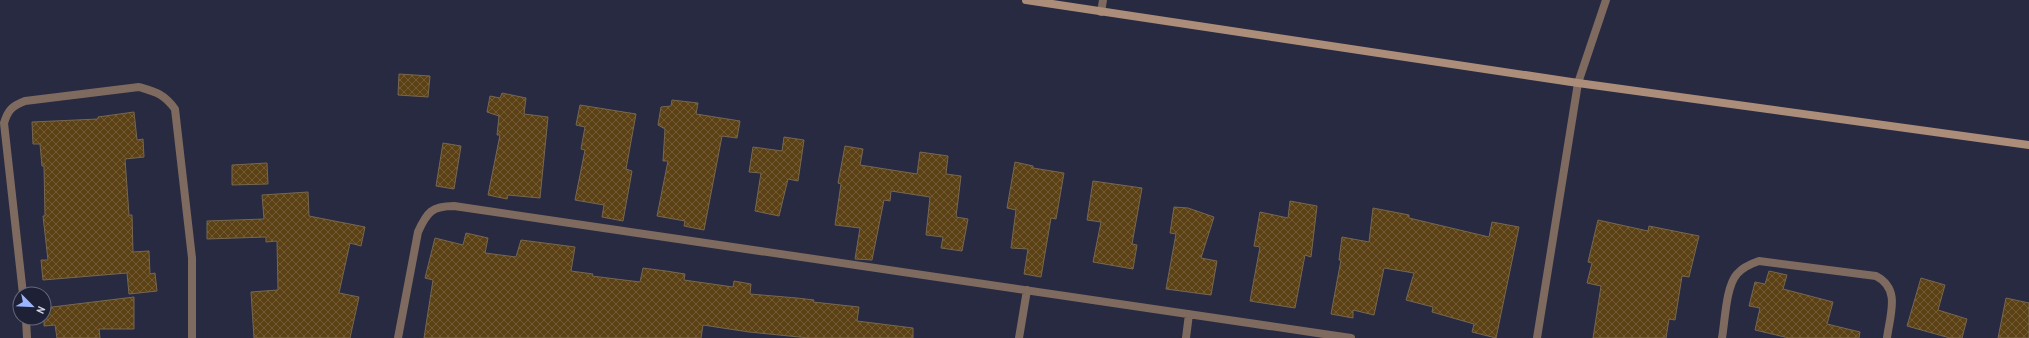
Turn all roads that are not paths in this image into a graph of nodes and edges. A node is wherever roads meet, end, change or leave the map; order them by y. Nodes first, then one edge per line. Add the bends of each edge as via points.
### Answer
1 (1026, 0) edge
2 (1103, 0) edge
3 (1606, 0) edge
4 (1101, 12) junction
5 (1578, 83) junction
6 (2029, 145) edge
7 (22, 286) edge
8 (1027, 290) junction
9 (1190, 314) junction
10 (26, 326) edge
11 (26, 338) edge
12 (192, 338) edge
13 (398, 338) edge
14 (1019, 338) edge
15 (1186, 338) edge
16 (1351, 338) edge
17 (1537, 338) edge
18 (1722, 338) edge
19 (1886, 338) edge

1 - 4 street
2 - 4 street
3 - 5 street
4 - 5 street
5 - 6 street
5 - 17 street
7 - 12 street via 4,123 7,112 13,105 25,101 139,87 156,92 167,98 175,109 192,258
8 - 9 street
8 - 13 street via 462,207 439,206 426,216 418,232
8 - 14 street
9 - 15 street
9 - 16 street
10 - 11 street
18 - 19 street via 1732,281 1746,266 1759,262 1876,276 1885,281 1891,289 1892,299

